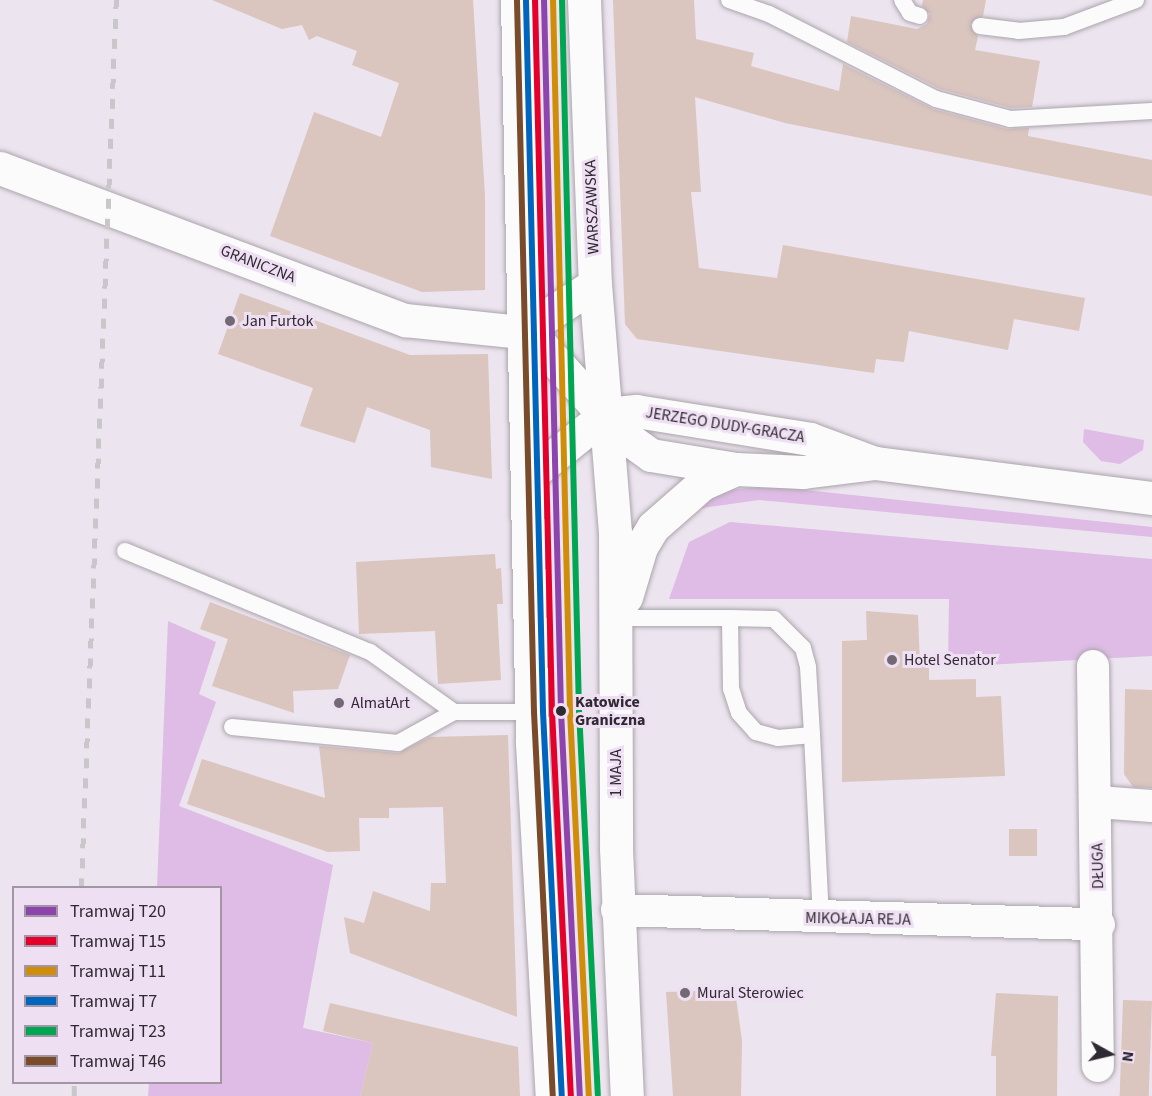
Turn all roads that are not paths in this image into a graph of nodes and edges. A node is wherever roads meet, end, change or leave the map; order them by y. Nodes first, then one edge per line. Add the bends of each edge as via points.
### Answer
1 (517, 0) edge
2 (584, 0) edge
3 (729, 0) edge
4 (902, 0) edge
5 (1136, 0) edge
6 (920, 16) dead end
7 (980, 26) dead end
8 (1152, 111) edge
9 (0, 168) edge
10 (596, 284) junction
11 (522, 332) junction
12 (606, 414) junction
13 (875, 463) junction
14 (736, 469) junction
15 (528, 477) junction
16 (1151, 494) edge
17 (125, 551) dead end
18 (730, 618) junction
19 (617, 628) junction
20 (1093, 666) dead end
21 (454, 712) junction
22 (531, 712) junction
23 (232, 728) dead end
24 (812, 735) junction
25 (1097, 802) junction
26 (1152, 806) edge
27 (617, 910) junction
28 (821, 918) junction
29 (1099, 924) junction
30 (1098, 1066) dead end
31 (552, 1096) edge
32 (627, 1096) edge

1 - 11 street
2 - 10 street, WARSZAWSKA
3 - 8 lane via 769,14 936,99 1010,119
4 - 6 lane via 910,13
5 - 7 lane via 1064,27 1019,32
9 - 11 street, GRANICZNA via 405,320
10 - 11 street
10 - 12 street, WARSZAWSKA
11 - 12 street
11 - 15 street
12 - 13 street, JERZEGO DUDY-GRACZA via 636,411 792,435
12 - 14 street, JERZEGO DUDY-GRACZA via 619,432 651,455
12 - 15 street
12 - 19 street, 1 MAJA
13 - 14 street, JERZEGO DUDY-GRACZA via 803,472
13 - 16 street, JERZEGO DUDY-GRACZA
14 - 19 street via 702,484 653,527 635,563
15 - 22 street
17 - 21 lane via 370,652
18 - 19 lane
18 - 24 lane via 774,619 803,648 808,667
18 - 24 lane via 731,689 739,713 756,732 778,738
19 - 27 street, 1 MAJA
20 - 25 street, DŁUGA
21 - 22 lane
21 - 23 lane via 398,743
22 - 31 street
24 - 28 lane
25 - 26 street
25 - 29 street, DŁUGA
27 - 28 street, MIKOŁAJA REJA
27 - 32 street, 1 MAJA
28 - 29 street, MIKOŁAJA REJA
29 - 30 street, DŁUGA

